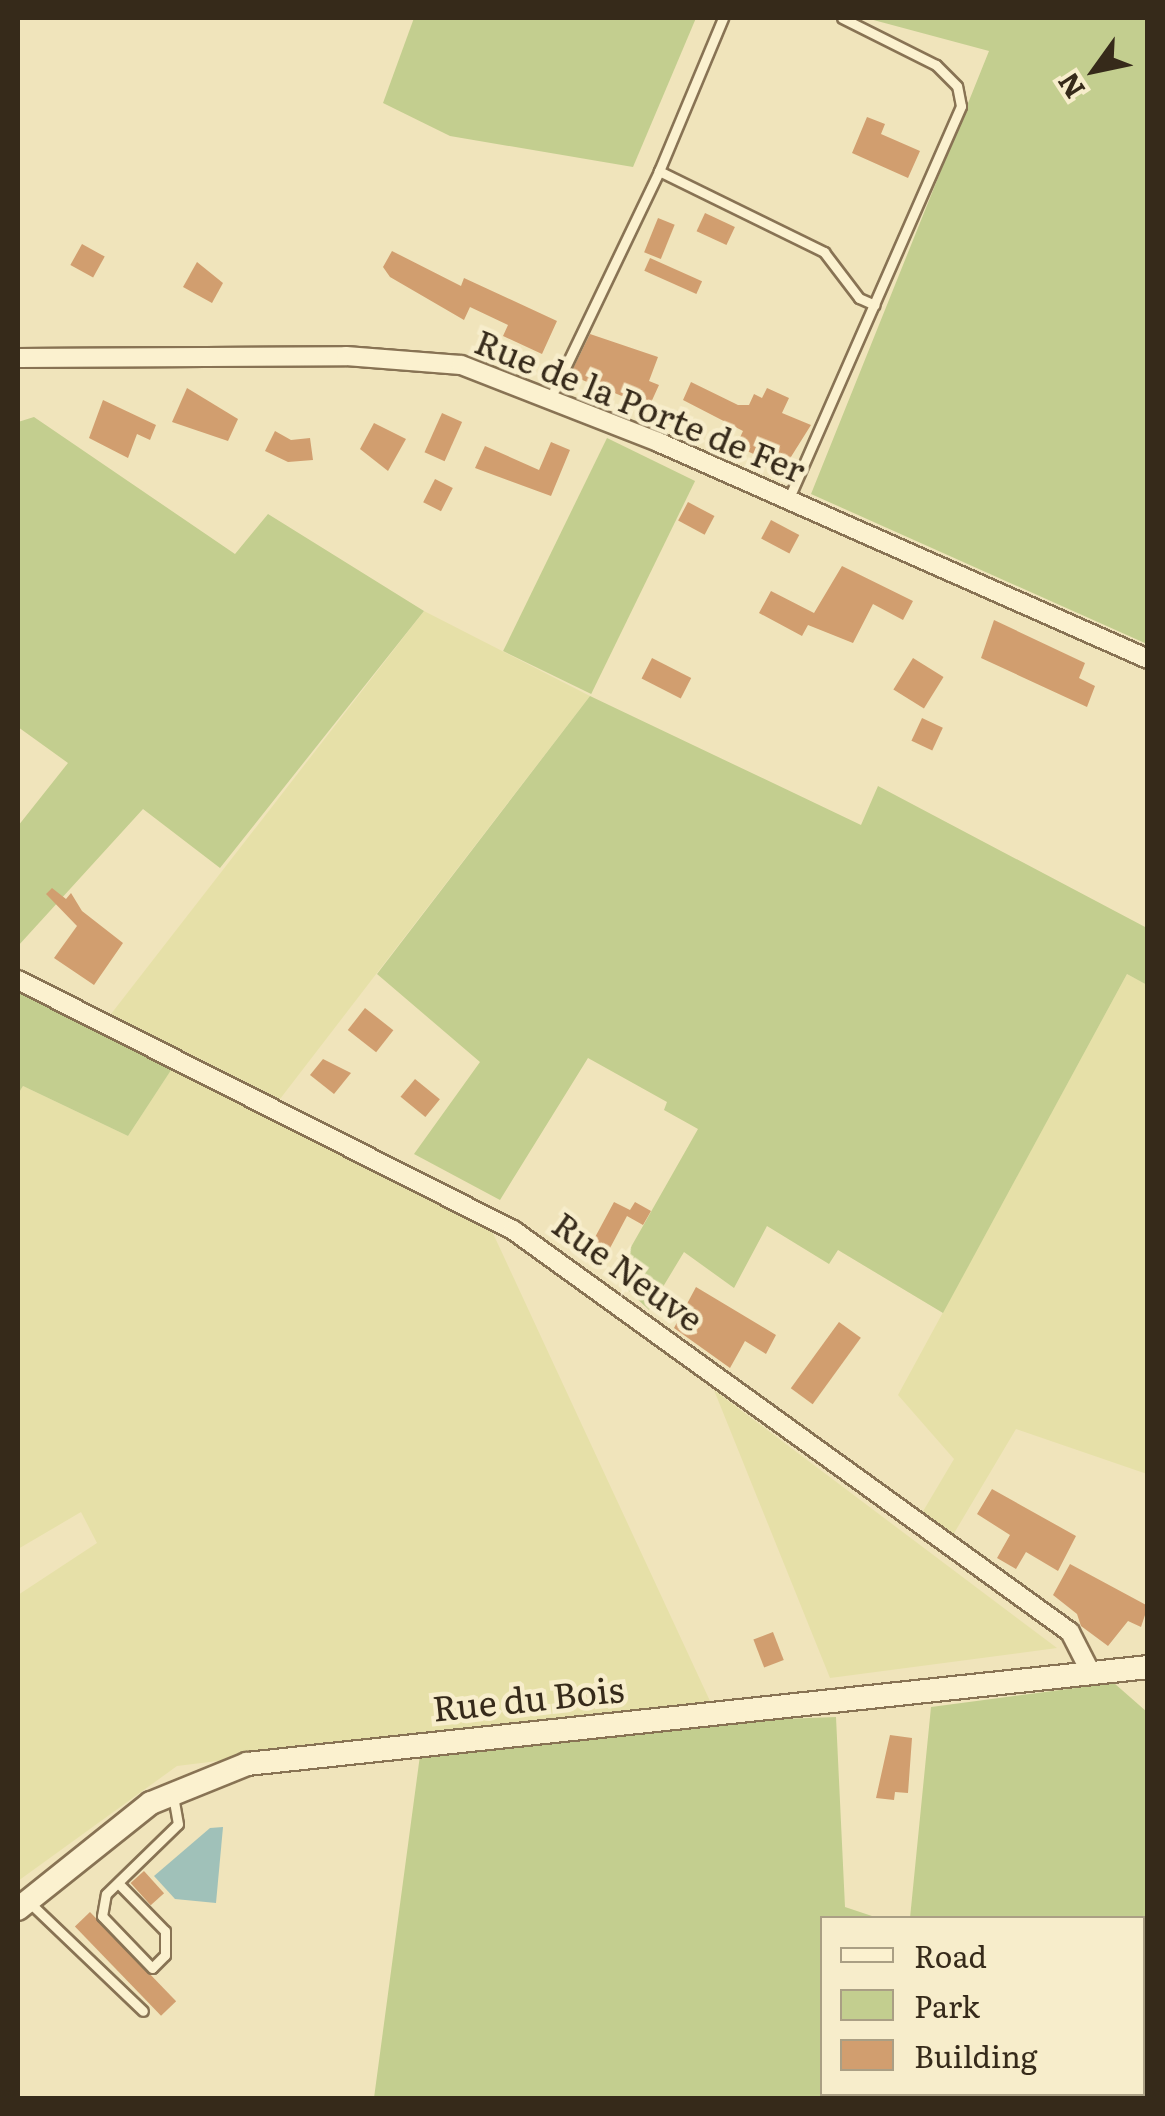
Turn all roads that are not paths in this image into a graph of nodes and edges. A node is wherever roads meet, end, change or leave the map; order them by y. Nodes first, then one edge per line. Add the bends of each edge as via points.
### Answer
1 (722, 18) edge
2 (842, 18) edge
3 (659, 171) junction
4 (875, 306) junction
5 (18, 358) edge
6 (550, 399) junction
7 (789, 498) junction
8 (1148, 659) edge
9 (18, 980) edge
10 (1148, 1666) edge
11 (1090, 1671) junction
12 (172, 1791) junction
13 (118, 1883) junction
14 (23, 1905) edge
15 (143, 2011) dead end

1 - 3 lane
2 - 4 lane via 936,65 960,96 958,121
3 - 4 lane via 824,252 859,298
3 - 6 lane
4 - 7 lane
5 - 6 street, Rue de la Porte de Fer via 422,358 461,365
6 - 7 street, Rue de la Porte de Fer
7 - 8 street, Rue de la Porte de Fer
9 - 11 street, Rue Neuve via 513,1230 1070,1632
10 - 11 street
11 - 12 street, Rue du Bois via 276,1759
12 - 13 lane via 178,1824
12 - 14 street, Rue du Bois
13 - 13 lane via 165,1931 165,1955 152,1968 102,1916 106,1894
14 - 15 lane

